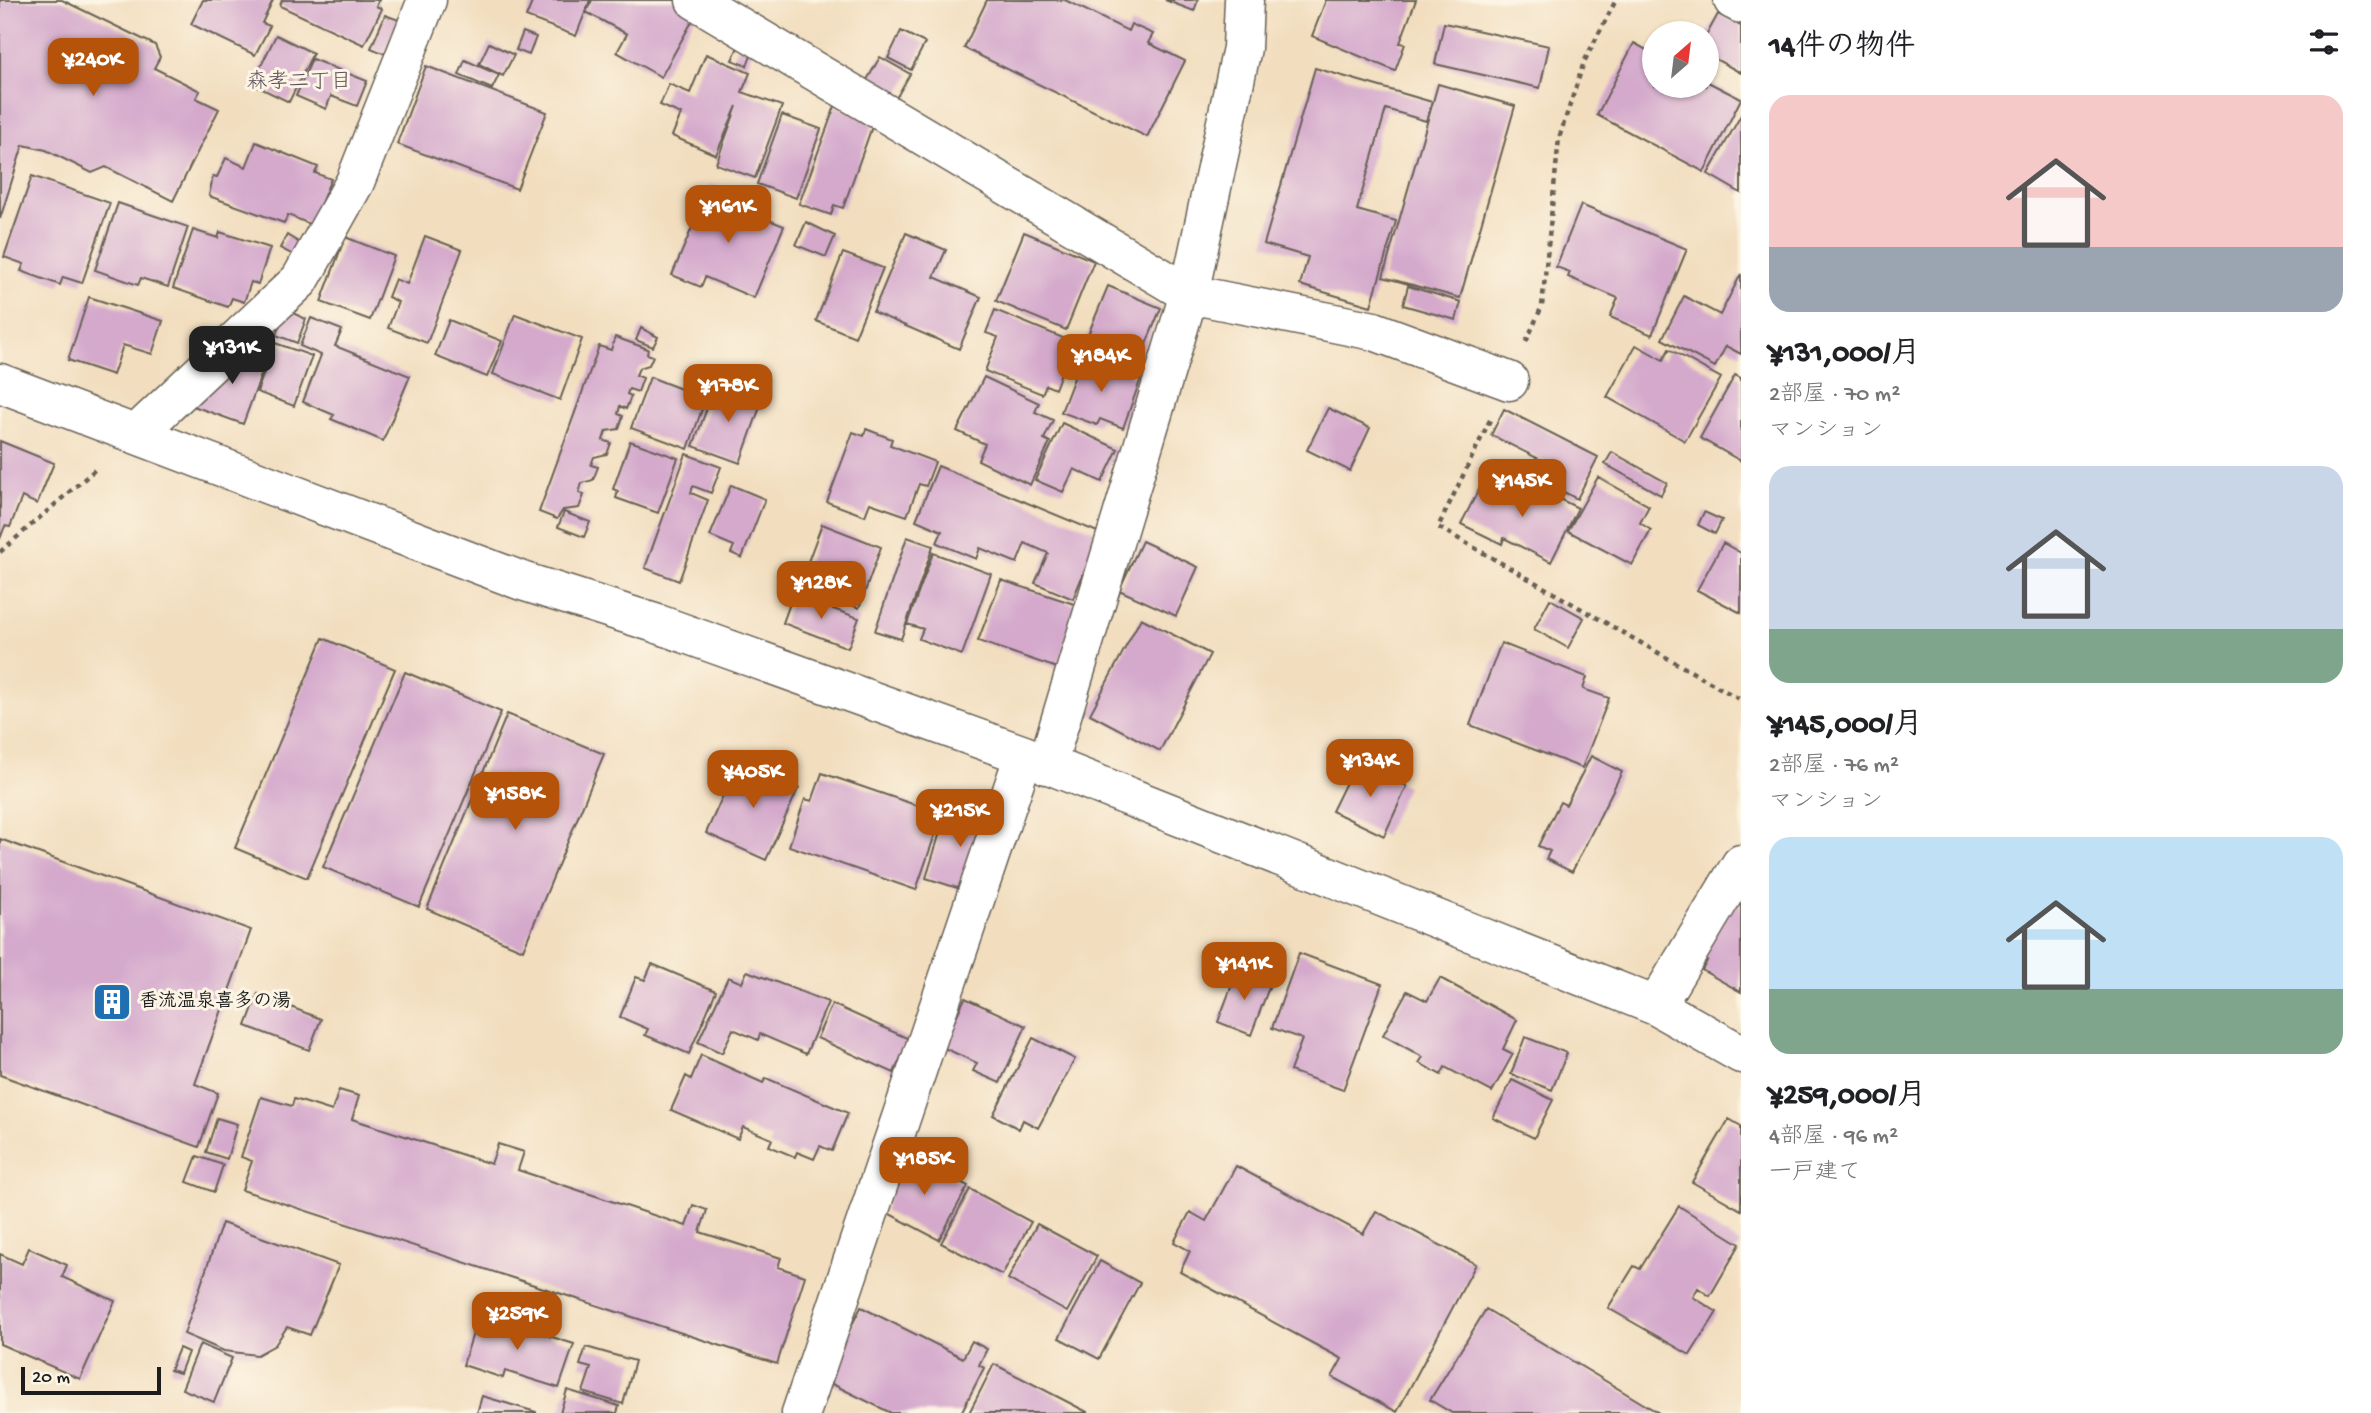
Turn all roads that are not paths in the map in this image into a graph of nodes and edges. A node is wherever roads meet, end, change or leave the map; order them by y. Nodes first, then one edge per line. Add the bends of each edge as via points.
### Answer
1 (427, 0) edge
2 (695, 0) edge
3 (1244, 0) edge
4 (1733, 0) edge
5 (1741, 4) edge
6 (1189, 294) junction
7 (1509, 381) road end
8 (0, 383) edge
9 (136, 435) junction
10 (1035, 760) junction
11 (1741, 864) edge
12 (1656, 1006) junction
13 (1741, 1054) edge
14 (801, 1413) edge

1 - 9 street via 355,182 300,280
2 - 6 street
3 - 6 street via 1242,48
4 - 5 street
6 - 7 street via 1374,331
6 - 10 street
8 - 9 street
9 - 10 street via 522,582 657,624
10 - 12 street
10 - 14 street
11 - 12 street
12 - 13 street

